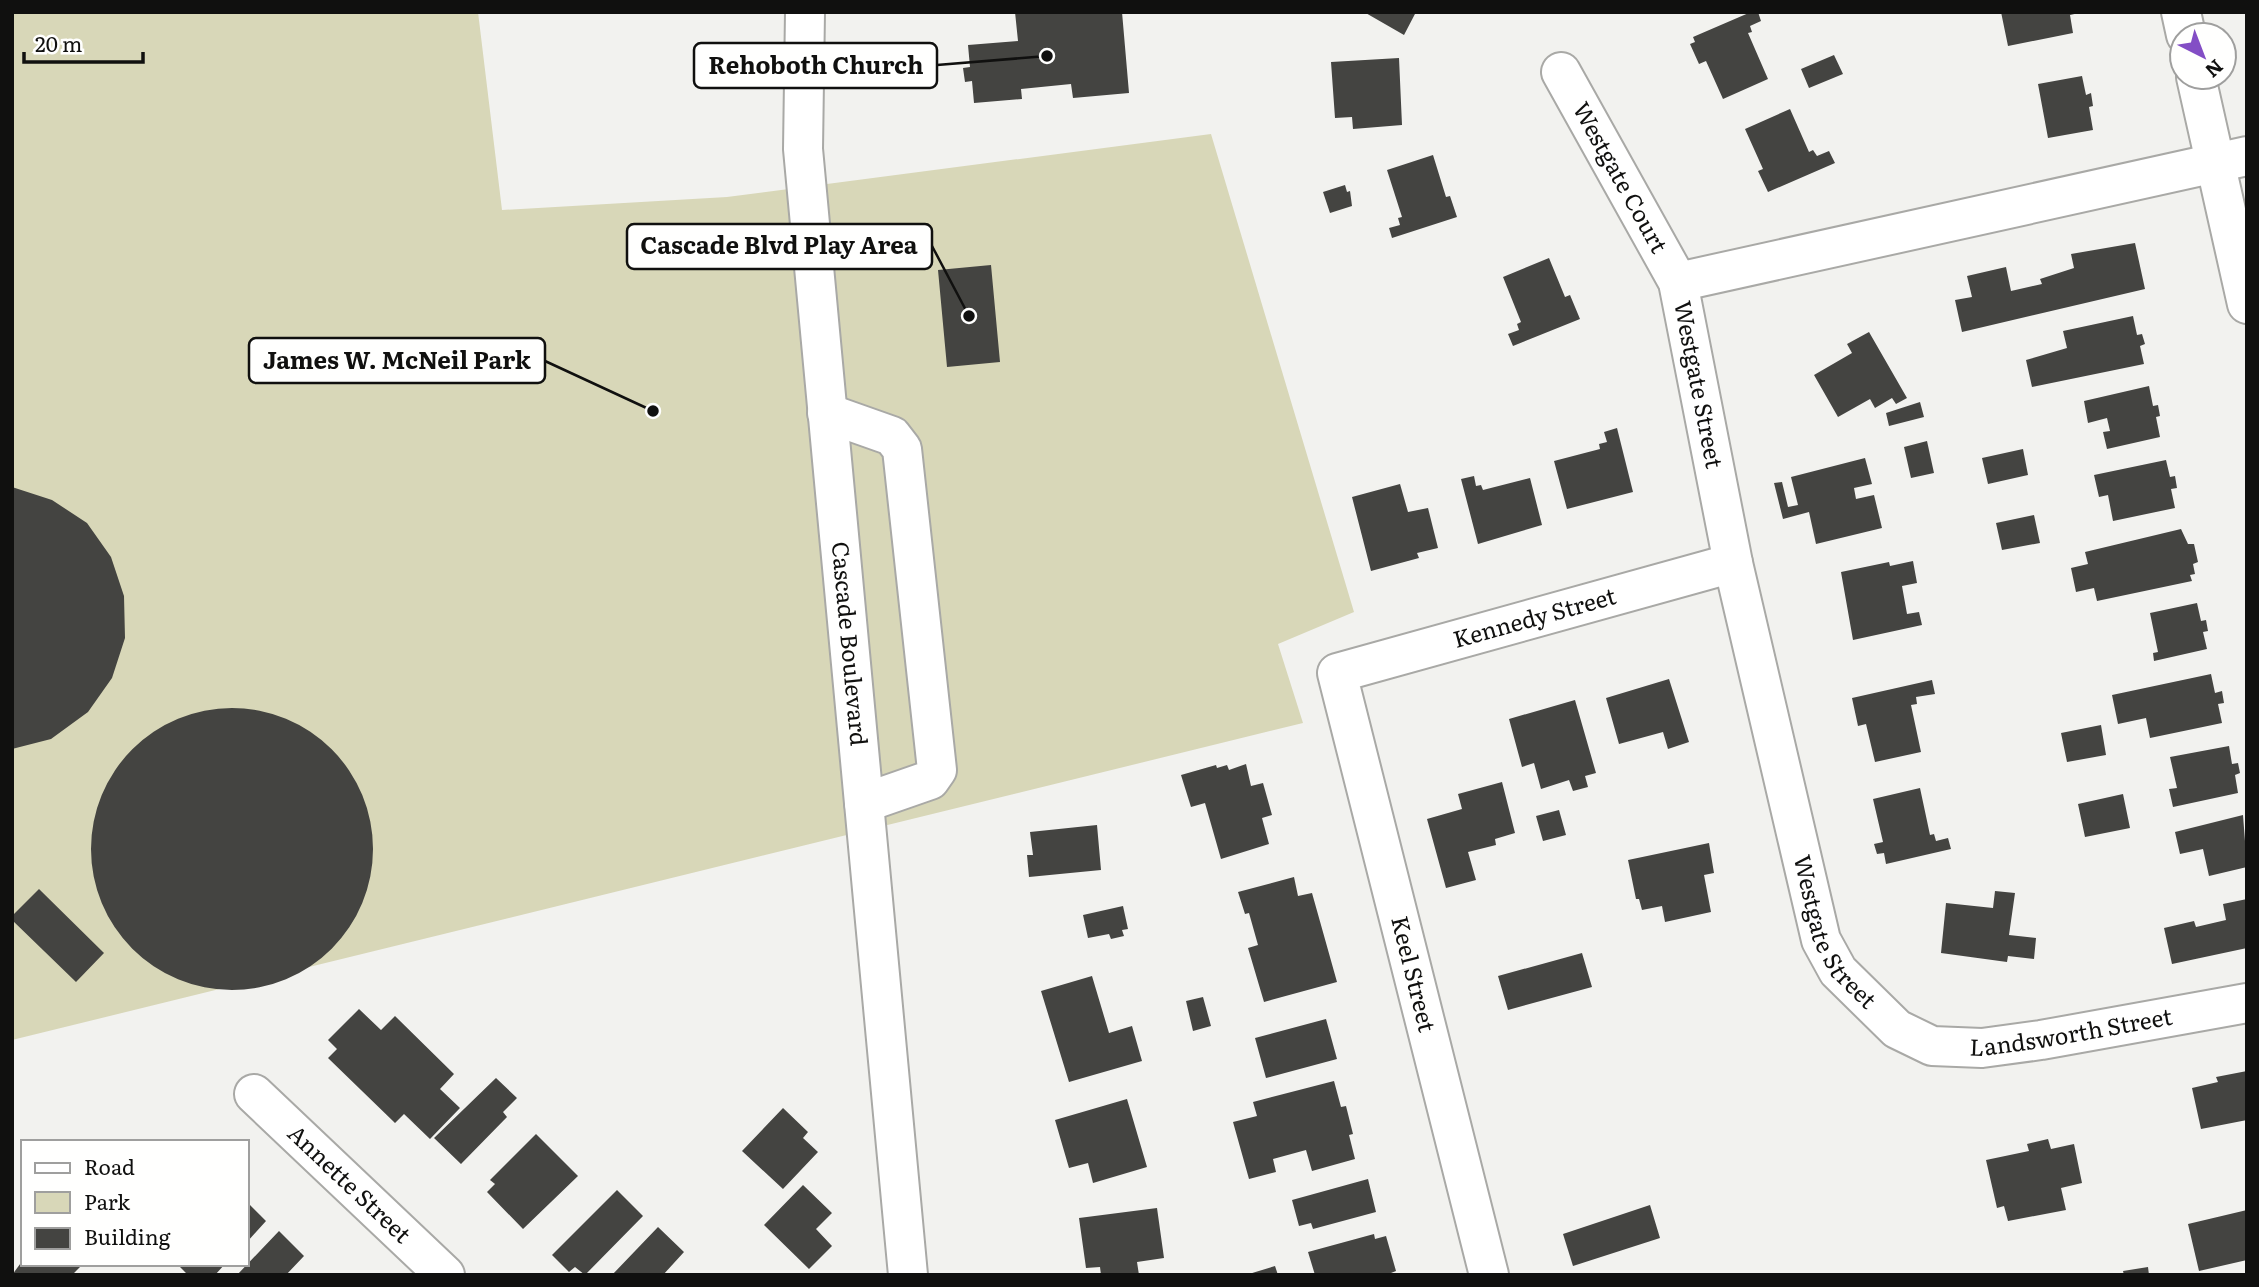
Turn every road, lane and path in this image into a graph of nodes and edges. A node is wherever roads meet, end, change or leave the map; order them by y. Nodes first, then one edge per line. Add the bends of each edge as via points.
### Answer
1 (805, 12) edge
2 (1561, 72) dead end
3 (2202, 91) edge
4 (2231, 159) edge
5 (1678, 282) junction
6 (2247, 304) edge
7 (828, 413) junction
8 (1733, 563) junction
9 (1337, 673) joint
10 (864, 803) junction
11 (2247, 1003) edge
12 (1897, 1029) joint
13 (254, 1094) dead end
14 (445, 1275) edge
15 (908, 1275) edge
16 (1489, 1275) edge

1 - 7 street, Cascade Boulevard via 803,149
2 - 5 street, Westgate Court
3 - 4 street
4 - 5 street, Westgate Street
4 - 6 street
5 - 8 street, Westgate Street
7 - 10 street, Cascade Boulevard
7 - 10 street via 892,436 902,449 937,770 930,780
8 - 9 street, Kennedy Street
8 - 12 street, Westgate Street via 1821,940 1838,971
9 - 16 street, Keel Street
10 - 15 street, Cascade Boulevard
11 - 12 street, Landsworth Street via 1982,1048 1931,1046
13 - 14 street, Annette Street

